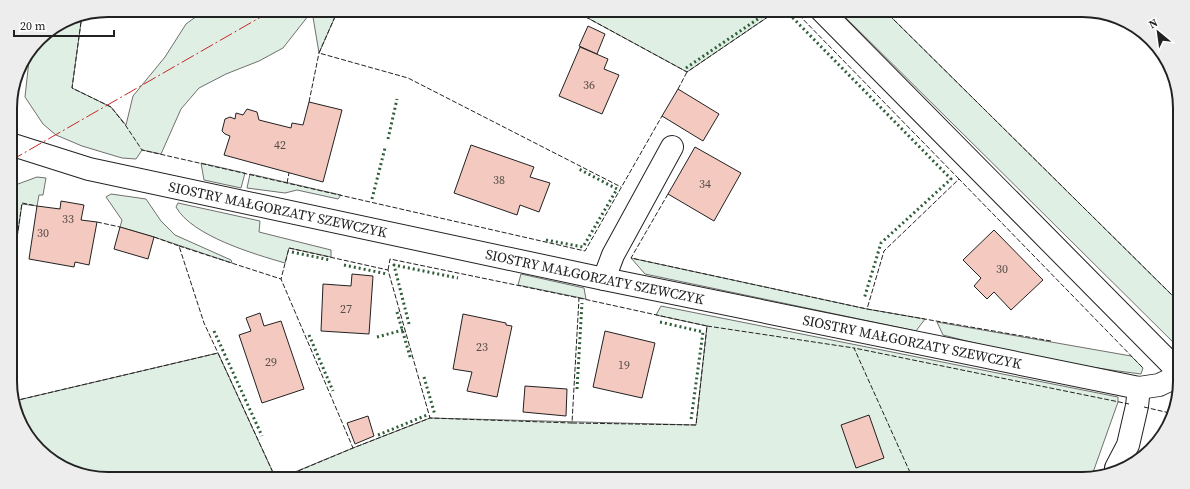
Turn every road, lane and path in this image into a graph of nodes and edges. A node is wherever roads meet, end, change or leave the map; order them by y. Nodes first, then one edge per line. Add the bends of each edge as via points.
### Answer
1 (828, 17) edge
2 (17, 146) edge
3 (672, 147) dead end
4 (604, 279) junction
5 (1173, 367) edge
6 (1173, 378) edge
7 (1139, 388) junction
8 (1118, 465) edge

1 - 5 street
2 - 4 street, SIOSTRY MAŁGORZATY SZEWCZYK via 89,169
3 - 4 street via 613,255
4 - 7 street, SIOSTRY MAŁGORZATY SZEWCZYK
6 - 7 street, SIOSTRY MAŁGORZATY SZEWCZYK via 1158,386
7 - 8 street via 1128,445

